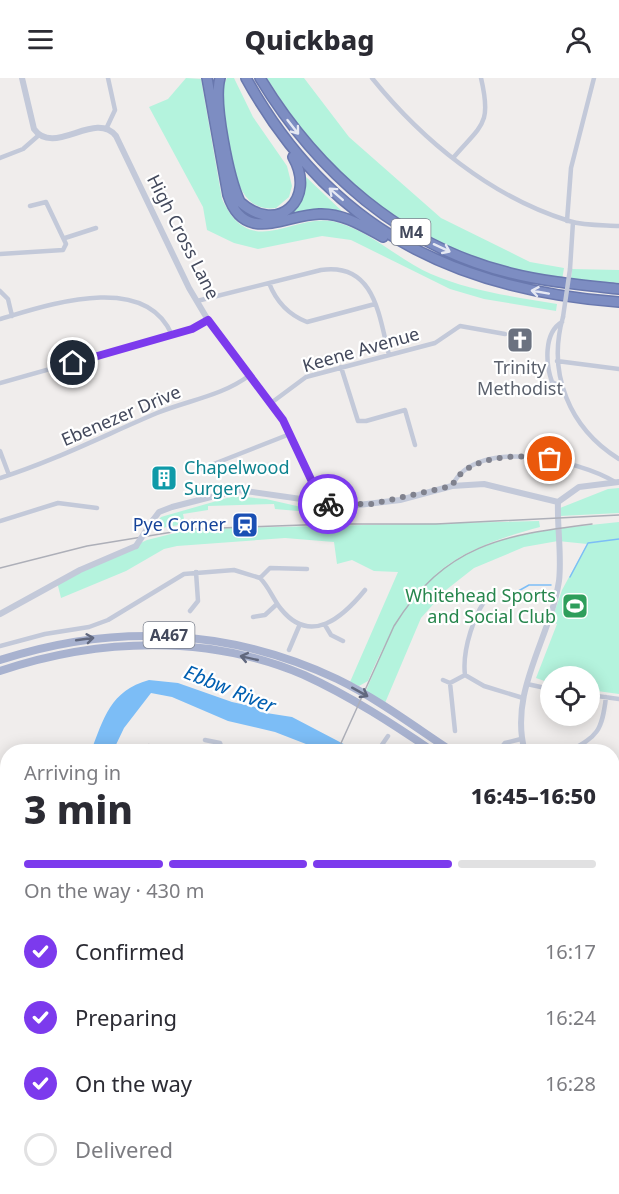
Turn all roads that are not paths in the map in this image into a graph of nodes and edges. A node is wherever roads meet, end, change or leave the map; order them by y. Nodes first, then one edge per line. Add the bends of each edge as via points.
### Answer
1 (22, 78) edge
2 (108, 78) edge
3 (207, 78) edge
4 (220, 78) edge
5 (246, 78) edge
6 (260, 78) edge
7 (372, 78) edge
8 (482, 78) edge
9 (594, 78) edge
10 (107, 128) junction
11 (39, 135) junction
12 (287, 144) junction
13 (0, 158) edge
14 (453, 158) junction
15 (30, 206) dead end
16 (570, 221) junction
17 (619, 226) edge
18 (96, 228) dead end
19 (65, 238) junction
20 (0, 254) edge
21 (456, 269) junction
22 (269, 283) junction
23 (619, 289) edge
24 (0, 291) edge
25 (197, 302) junction
26 (619, 302) edge
27 (375, 304) junction
28 (12, 316) junction
29 (0, 319) edge
30 (208, 320) junction
31 (562, 320) junction
32 (505, 334) dead end
33 (172, 335) junction
34 (389, 356) junction
35 (557, 360) junction
36 (341, 367) junction
37 (619, 369) edge
38 (250, 375) junction
39 (0, 383) edge
40 (562, 387) junction
41 (271, 403) junction
42 (290, 434) junction
43 (415, 445) dead end
44 (0, 451) edge
45 (619, 459) edge
46 (201, 469) dead end
47 (9, 475) junction
48 (0, 478) edge
49 (617, 482) edge
50 (452, 486) junction
51 (316, 502) junction
52 (558, 502) junction
53 (97, 508) dead end
54 (0, 521) edge
55 (307, 569) dead end
56 (196, 572) junction
57 (260, 578) junction
58 (365, 590) dead end
59 (491, 593) dead end
60 (277, 604) junction
61 (190, 611) dead end
62 (0, 614) edge
63 (254, 617) dead end
64 (300, 624) junction
65 (325, 625) junction
66 (343, 641) dead end
67 (0, 646) edge
68 (290, 650) dead end
69 (0, 660) edge
70 (0, 671) edge
71 (465, 675) junction
72 (442, 680) dead end
73 (450, 683) junction
74 (526, 684) junction
75 (540, 686) edge
76 (600, 696) edge
77 (606, 697) junction
78 (523, 698) junction
79 (619, 699) edge
80 (454, 731) dead end
81 (388, 736) dead end
82 (224, 737) dead end
83 (521, 739) junction
84 (205, 740) dead end
85 (220, 743) joint
86 (382, 744) edge
87 (423, 744) edge
88 (441, 744) edge
89 (504, 744) edge
90 (523, 744) edge
91 (582, 744) edge

1 - 11 street via 34,129
2 - 10 street via 115,111
3 - 21 highway via 228,195 243,217 261,225 319,214 345,218 418,257
4 - 12 highway, M4 via 220,111 236,192 240,202 255,214 279,215 299,195 299,170
5 - 12 highway, M4
6 -> 23 highway, M4 via 284,116 328,168 402,228 446,251 510,273
7 - 14 street via 395,105
8 - 14 street via 488,105 485,120
9 - 16 street via 571,168
10 - 11 street via 54,138
10 - 25 street, High Cross Lane via 116,136
11 - 13 street via 23,149
21 -> 12 highway, M4 via 368,219 327,186
14 - 16 street via 522,201
15 - 19 street via 46,202
16 - 17 street
16 - 31 street, bridge via 570,269
18 - 19 street
19 - 20 street via 63,250
26 -> 21 highway, M4 via 524,289
22 - 25 street
22 - 27 street via 335,268 362,280
22 - 27 street via 282,305 308,322
24 - 28 street via 8,299
25 - 30 street, High Cross Lane
27 - 34 street
28 - 29 street
28 - 33 street via 77,299 114,297 151,310 162,318
30 - 33 street
30 - 38 street, High Cross Lane
31 - 35 street
31 - 40 street via 553,329 548,360 552,382
32 - 34 street, Keene Avenue via 460,326 435,343
33 - 39 street
34 - 36 street, Keene Avenue
35 - 37 street
35 - 40 street
36 - 41 street, Keene Avenue via 306,377
36 - 43 street via 358,421 405,410
38 - 41 street, High Cross Lane
38 - 47 street, Ebenezer Drive via 225,392 167,410
40 - 45 street via 578,418
41 - 42 street, High Cross Lane
42 - 46 street
42 - 51 street, High Cross Lane via 316,490
44 - 47 street
47 - 48 street, Ebenezer Drive
49 - 50 street via 573,464 519,457 474,465 456,478
49 - 52 street via 579,487
50 - 51 street via 372,504
50 - 52 street via 495,485
51 - 62 street, bridge via 229,491 172,507 159,513 136,546 65,578
52 - 74 street via 559,579 554,605
53 - 54 street via 58,504
55 - 57 street via 270,568
56 - 57 street via 234,570
56 - 61 street via 198,601
56 - 67 street via 173,579 108,620
57 - 60 street
58 - 65 street via 337,620
59 - 71 street via 473,622 463,661
60 - 63 street via 265,615
60 - 64 street
64 - 65 street
64 - 68 street
65 - 66 street via 331,635
69 -> 88 main road, A467 via 101,637 166,635 219,641 286,657 339,680
87 -> 70 main road, A467 via 365,707 305,676 218,651 124,645 62,652
71 - 73 street
71 - 78 street via 484,686
72 - 73 street
73 - 80 street
74 - 75 street
74 - 78 street
76 - 77 street
77 - 79 street
77 - 91 street via 600,729
78 - 83 street
81 - 86 street
82 - 85 street
83 - 89 street
83 - 90 street
84 - 85 street

